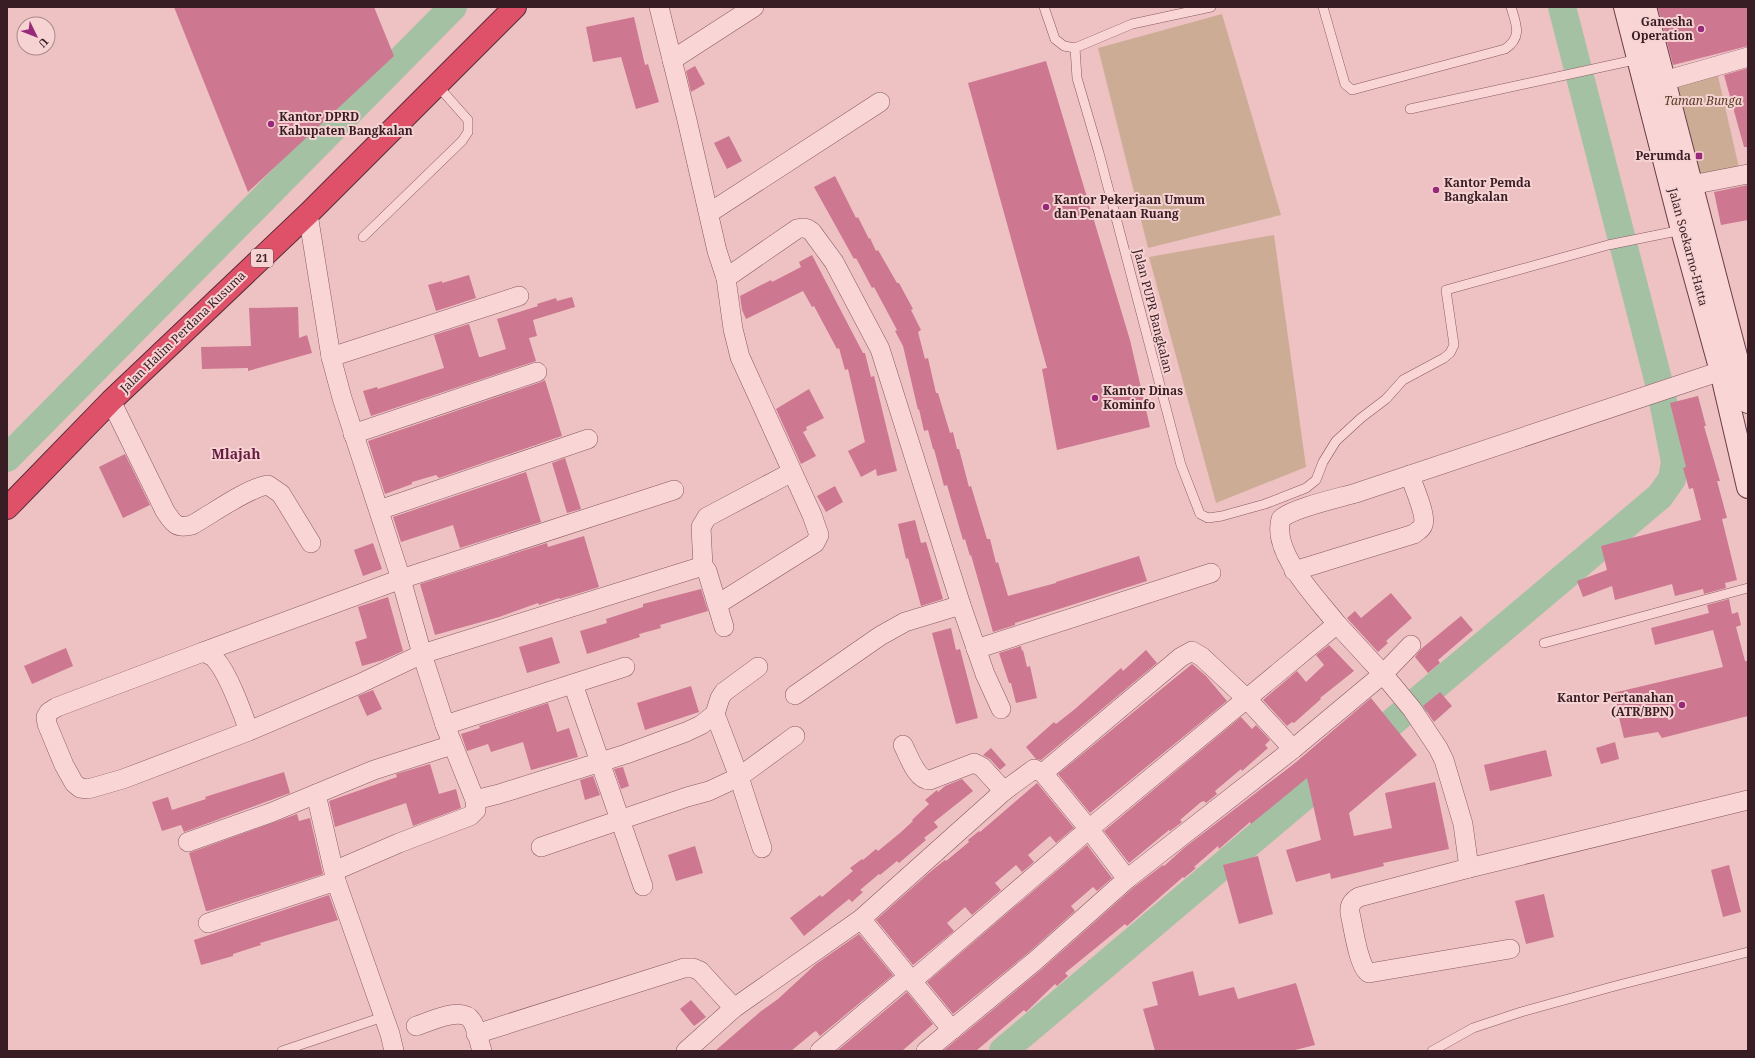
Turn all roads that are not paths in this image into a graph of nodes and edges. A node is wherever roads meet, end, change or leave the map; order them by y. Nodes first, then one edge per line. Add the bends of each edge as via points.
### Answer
1 (515, 7) edge
2 (659, 7) edge
3 (754, 7) edge
4 (1044, 7) edge
5 (1210, 7) edge
6 (1323, 7) edge
7 (1511, 7) edge
8 (1625, 7) edge
9 (1645, 7) edge
10 (1075, 48) junction
11 (1748, 57) edge
12 (1639, 59) junction
13 (672, 60) junction
14 (1664, 81) junction
15 (437, 85) junction
16 (880, 102) dead end
17 (1410, 109) dead end
18 (1748, 174) edge
19 (1692, 185) junction
20 (708, 213) junction
21 (308, 214) junction
22 (1682, 230) junction
23 (363, 237) dead end
24 (726, 278) junction
25 (519, 296) dead end
26 (331, 357) junction
27 (1722, 371) junction
28 (537, 372) dead end
29 (1747, 391) edge
30 (111, 401) junction
31 (353, 434) junction
32 (588, 439) dead end
33 (1745, 456) edge
34 (792, 472) junction
35 (1410, 475) junction
36 (1748, 488) edge
37 (674, 490) dead end
38 (7, 508) edge
39 (379, 510) junction
40 (311, 543) dead end
41 (703, 566) junction
42 (1294, 570) junction
43 (1211, 573) dead end
44 (402, 579) junction
45 (1748, 588) edge
46 (718, 604) junction
47 (961, 605) junction
48 (1337, 624) junction
49 (724, 627) dead end
50 (1544, 644) dead end
51 (1411, 645) dead end
52 (976, 649) junction
53 (203, 652) junction
54 (422, 654) junction
55 (758, 667) dead end
56 (625, 668) dead end
57 (1383, 674) junction
58 (573, 684) junction
59 (795, 694) dead end
60 (1247, 699) junction
61 (1001, 709) dead end
62 (715, 714) junction
63 (444, 725) junction
64 (249, 732) junction
65 (795, 736) dead end
66 (452, 745) junction
67 (903, 745) dead end
68 (1293, 749) junction
69 (598, 762) junction
70 (1043, 773) junction
71 (740, 777) junction
72 (1004, 791) junction
73 (316, 794) junction
74 (475, 800) junction
75 (1748, 800) edge
76 (619, 820) junction
77 (1089, 829) junction
78 (188, 842) dead end
79 (541, 847) dead end
80 (762, 848) dead end
81 (1469, 868) junction
82 (335, 876) junction
83 (1127, 879) junction
84 (643, 886) dead end
85 (861, 919) junction
86 (208, 923) dead end
87 (1510, 949) dead end
88 (1748, 952) edge
89 (912, 981) junction
90 (734, 1008) junction
91 (383, 1017) junction
92 (416, 1026) dead end
93 (952, 1030) junction
94 (479, 1042) edge
95 (282, 1051) edge
96 (394, 1051) edge
97 (686, 1051) edge
98 (820, 1051) edge
99 (926, 1051) edge
100 (1432, 1051) edge

1 - 15 highway, Jalan Halim Perdana Kusuma / 21
2 - 13 street
3 - 13 street
4 - 10 lane via 1055,39 1064,46
5 - 10 lane via 1132,24
6 - 7 lane via 1345,84 1352,90 1505,49 1513,43 1517,34
8 - 12 main road, Jalan Soekarno-Hatta
9 - 14 main road, Jalan Soekarno-Hatta
10 - 22 lane, Jalan PUPR Bangkalan via 1077,78 1181,465 1200,514 1208,518 1265,504 1312,484 1336,441 1386,399 1402,380 1450,353 1454,345 1446,290 1608,245
11 - 14 street
12 - 17 lane
12 - 22 main road, Jalan Soekarno-Hatta
13 - 20 street
14 - 19 main road, Jalan Soekarno-Hatta
15 - 21 highway, Jalan Halim Perdana Kusuma / 21
15 - 23 lane via 468,120 468,132 462,141
16 - 20 street
18 - 19 street
19 - 29 main road, Jalan Soekarno-Hatta
20 - 24 street
21 - 26 street
21 - 30 highway, Jalan Halim Perdana Kusuma / 21
22 - 27 main road, Jalan Soekarno-Hatta
24 - 34 street via 732,329 740,358
24 - 47 street via 797,229 805,228 812,232 834,262 880,349
25 - 26 street
26 - 31 street
27 - 33 main road, Jalan Soekarno-Hatta
27 - 35 street
28 - 31 street
30 - 38 highway, Jalan Halim Perdana Kusuma / 21
30 - 40 street via 165,511 176,525 183,528 192,525 250,491 268,485 282,494
31 - 39 street
32 - 39 street
33 - 36 main road, Jalan Soekarno-Hatta
34 - 41 street via 707,517 701,527
34 - 46 street via 819,532 818,541
35 - 42 street via 1424,517 1419,530 1402,538
35 - 42 street via 1284,516 1279,524 1279,530
37 - 44 street
39 - 44 street
41 - 46 street
41 - 54 street
42 - 48 street
43 - 52 street
44 - 53 street
44 - 54 street
45 - 50 lane
46 - 49 street
47 - 52 street
47 - 59 street via 905,622
48 - 57 street
48 - 60 street
51 - 57 street
52 - 61 street
53 - 64 street via 210,654 223,671
53 - 64 street via 49,712 46,724 74,783 80,788 88,789 104,786
54 - 63 street
54 - 64 street
55 - 62 street via 724,692
56 - 58 street
57 - 68 street
57 - 81 street via 1409,706 1444,760 1463,824
58 - 63 street
58 - 69 street
60 - 68 street
60 - 70 street via 1202,657 1192,651 1181,657
60 - 77 street
62 - 69 street via 686,732
62 - 71 street
63 - 66 street
65 - 71 street
66 - 73 street via 374,770
66 - 74 street
67 - 72 street via 919,774 926,780 974,763 982,767
68 - 83 street
69 - 74 street
69 - 76 street
70 - 72 street via 1034,768
70 - 77 street
71 - 76 street via 710,791
71 - 80 street
72 - 85 street
73 - 78 street
73 - 82 street
74 - 82 street via 476,810 470,816 399,843
75 - 81 street
76 - 79 street
76 - 84 street
77 - 83 street
77 - 89 street
81 - 87 street via 1354,900 1349,910 1366,972
82 - 86 street
82 - 91 street
83 - 93 street
85 - 89 street
85 - 90 street
88 - 100 lane via 1521,1012 1473,1028
89 - 93 street
89 - 98 street via 903,981 899,984
90 - 94 street via 700,971 684,968
90 - 97 street
91 - 95 lane
91 - 96 street
92 - 94 street via 453,1014 464,1014 472,1021
93 - 99 street

